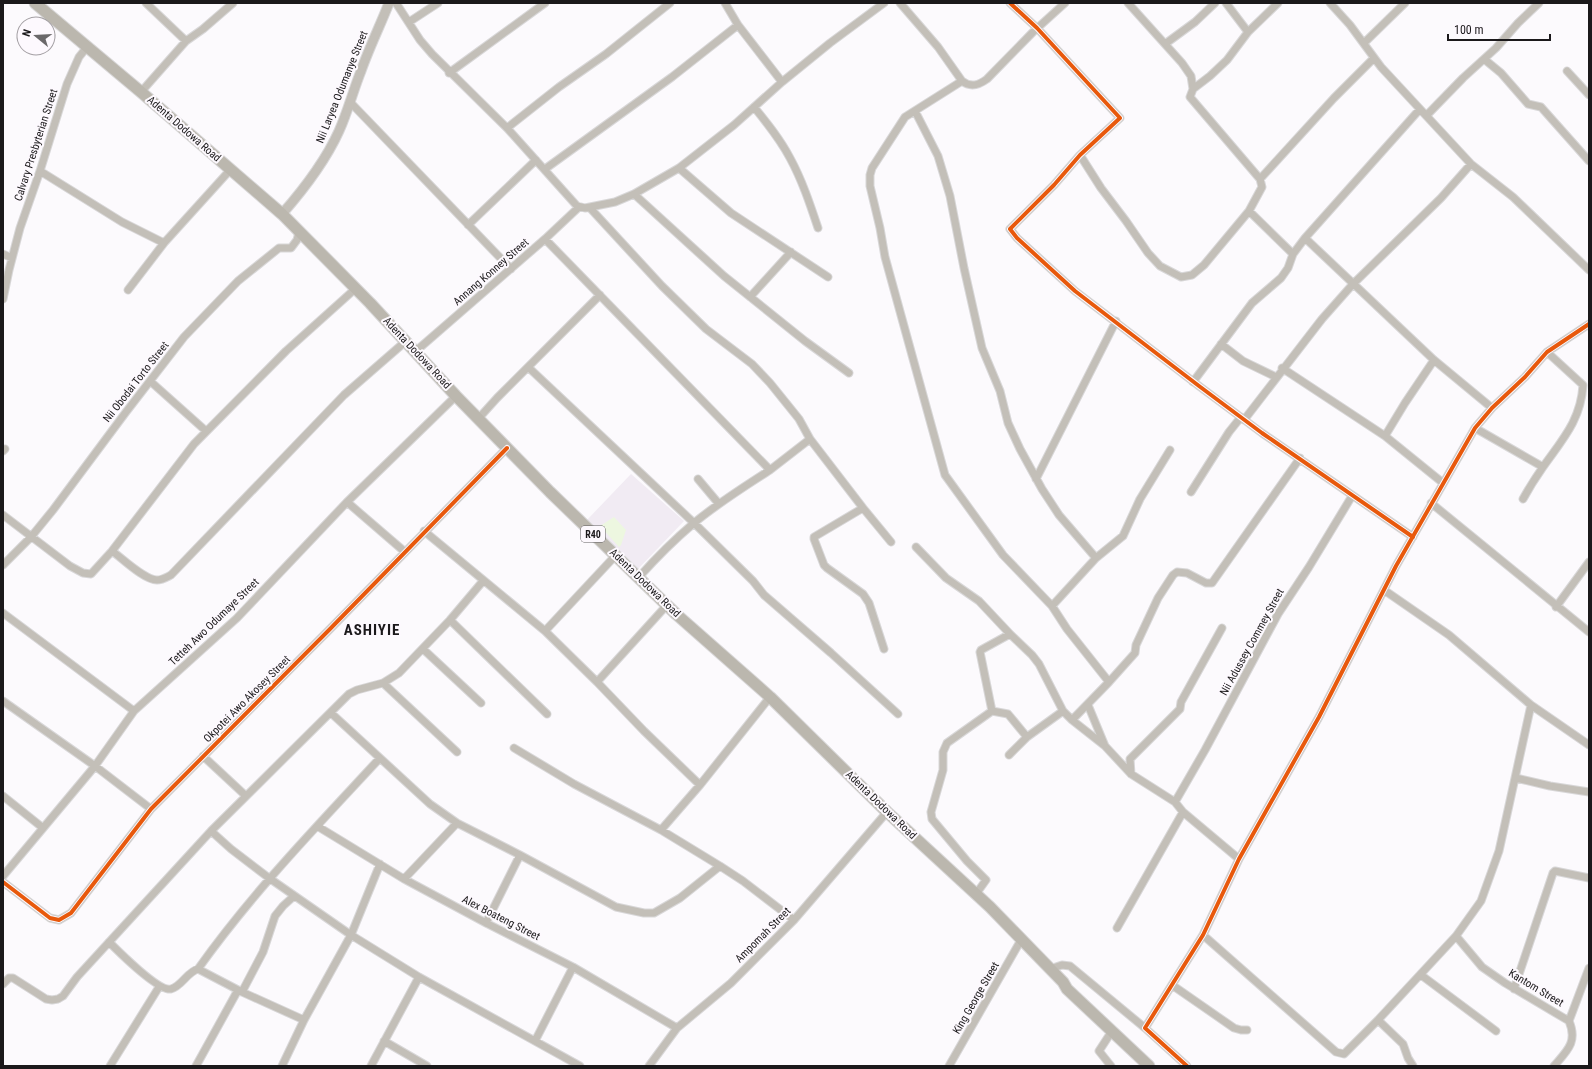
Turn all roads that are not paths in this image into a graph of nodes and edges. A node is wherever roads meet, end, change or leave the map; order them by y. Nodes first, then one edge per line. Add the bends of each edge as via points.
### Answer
1 (35, 3) edge
2 (233, 3) edge
3 (389, 3) edge
4 (396, 3) edge
5 (438, 3) edge
6 (545, 3) edge
7 (670, 3) edge
8 (725, 3) edge
9 (883, 3) edge
10 (900, 3) edge
11 (1010, 3) edge
12 (1065, 3) edge
13 (1128, 3) edge
14 (1215, 3) edge
15 (1226, 3) edge
16 (1278, 3) edge
17 (1330, 3) edge
18 (1405, 3) edge
19 (1539, 3) edge
20 (151, 4) edge
21 (409, 22) junction
22 (738, 25) junction
23 (1037, 28) junction
24 (1248, 32) junction
25 (186, 41) junction
26 (1364, 43) junction
27 (1165, 44) junction
28 (87, 47) junction
29 (1374, 58) junction
30 (1484, 59) junction
31 (1567, 70) dead end
32 (449, 73) junction
33 (962, 81) junction
34 (782, 82) junction
35 (1193, 89) junction
36 (141, 92) junction
37 (1589, 95) edge
38 (350, 102) junction
39 (754, 107) junction
40 (1420, 109) junction
41 (915, 110) junction
42 (1427, 116) junction
43 (507, 128) junction
44 (1080, 155) junction
45 (536, 160) junction
46 (1589, 161) edge
47 (1471, 164) junction
48 (679, 168) junction
49 (231, 169) junction
50 (545, 169) junction
51 (40, 171) junction
52 (1260, 180) junction
53 (634, 194) junction
54 (579, 207) junction
55 (590, 208) junction
56 (1248, 211) junction
57 (282, 214) junction
58 (468, 225) junction
59 (818, 228) dead end
60 (299, 232) junction
61 (1305, 238) junction
62 (545, 239) junction
63 (164, 243) junction
64 (791, 252) junction
65 (3, 254) edge
66 (1293, 254) junction
67 (12, 258) junction
68 (511, 269) junction
69 (1589, 270) edge
70 (828, 277) dead end
71 (1353, 284) junction
72 (355, 289) junction
73 (128, 290) dead end
74 (600, 295) junction
75 (750, 297) junction
76 (3, 299) edge
77 (1116, 321) junction
78 (1589, 324) edge
79 (406, 341) junction
80 (1222, 344) junction
81 (416, 351) junction
82 (1547, 352) junction
83 (1434, 360) junction
84 (528, 367) junction
85 (1282, 368) junction
86 (849, 373) dead end
87 (1276, 376) junction
88 (150, 380) junction
89 (1193, 382) junction
90 (456, 396) junction
91 (1492, 408) junction
92 (1243, 418) junction
93 (478, 419) junction
94 (1475, 428) junction
95 (206, 431) junction
96 (1385, 436) junction
97 (810, 438) junction
98 (507, 448) junction
99 (1170, 450) dead end
100 (1300, 458) junction
101 (1543, 467) junction
102 (770, 470) junction
103 (698, 479) dead end
104 (1036, 479) junction
105 (1443, 483) junction
106 (1191, 492) dead end
107 (1352, 496) junction
108 (1523, 498) dead end
109 (347, 502) junction
110 (1431, 503) junction
111 (720, 504) junction
112 (863, 508) junction
113 (3, 515) edge
114 (694, 523) junction
115 (424, 531) junction
116 (1413, 536) junction
117 (31, 537) junction
118 (891, 542) dead end
119 (916, 547) dead end
120 (112, 551) junction
121 (406, 552) junction
122 (616, 555) junction
123 (1096, 558) junction
124 (1589, 562) edge
125 (3, 565) edge
126 (639, 577) junction
127 (483, 580) junction
128 (1384, 590) junction
129 (667, 605) junction
130 (1052, 606) junction
131 (1556, 606) junction
132 (3, 613) edge
133 (450, 620) junction
134 (1222, 628) dead end
135 (545, 631) junction
136 (1589, 632) edge
137 (1010, 634) junction
138 (423, 649) junction
139 (884, 649) dead end
140 (597, 682) junction
141 (1109, 682) junction
142 (383, 683) junction
143 (770, 697) junction
144 (3, 702) edge
145 (481, 703) dead end
146 (1088, 705) junction
147 (1531, 705) junction
148 (134, 711) junction
149 (992, 711) junction
150 (1063, 711) junction
151 (331, 713) junction
152 (547, 714) dead end
153 (898, 714) dead end
154 (1072, 720) junction
155 (1027, 737) junction
156 (1589, 744) edge
157 (1105, 746) junction
158 (514, 748) dead end
159 (457, 752) dead end
160 (1009, 755) dead end
161 (203, 756) junction
162 (380, 758) junction
163 (95, 766) junction
164 (1131, 774) junction
165 (1516, 778) junction
166 (700, 785) junction
167 (1589, 792) edge
168 (3, 796) edge
169 (246, 796) junction
170 (1175, 802) junction
171 (151, 809) junction
172 (887, 812) junction
173 (1183, 812) junction
174 (457, 823) junction
175 (317, 826) junction
176 (43, 828) junction
177 (661, 830) junction
178 (211, 832) junction
179 (520, 855) junction
180 (1239, 859) junction
181 (380, 864) junction
182 (720, 866) junction
183 (3, 876) edge
184 (269, 878) junction
185 (1589, 878) edge
186 (404, 879) junction
187 (3, 882) edge
188 (976, 894) junction
189 (294, 896) junction
190 (794, 920) junction
191 (486, 923) junction
192 (1117, 928) dead end
193 (351, 935) junction
194 (1203, 935) junction
195 (1456, 936) junction
196 (1021, 940) junction
197 (109, 942) junction
198 (1589, 966) edge
199 (573, 968) junction
200 (198, 969) junction
201 (1050, 969) junction
202 (1421, 975) junction
203 (419, 977) junction
204 (3, 984) edge
205 (1172, 985) junction
206 (159, 986) junction
207 (1514, 989) junction
208 (240, 991) junction
209 (304, 1020) junction
210 (1378, 1020) junction
211 (1569, 1021) junction
212 (677, 1028) junction
213 (1145, 1028) junction
214 (1247, 1030) dead end
215 (1112, 1031) junction
216 (1496, 1031) dead end
217 (535, 1040) junction
218 (384, 1041) junction
219 (110, 1066) edge
220 (196, 1066) edge
221 (282, 1066) edge
222 (371, 1066) edge
223 (427, 1066) edge
224 (580, 1066) edge
225 (649, 1066) edge
226 (949, 1066) edge
227 (1111, 1066) edge
228 (1149, 1066) edge
229 (1187, 1066) edge
230 (1413, 1066) edge
231 (1554, 1066) edge

1 - 28 main road, Adenta Dodowa Road / R40
2 - 25 street
3 - 38 street, Nii Laryea Odumanye Street
4 - 21 street
5 - 21 street
6 - 32 street
7 - 43 street
8 - 22 street
9 - 34 street
10 - 33 street via 938,47
11 - 23 street
12 - 23 street
13 - 27 street
14 - 27 street via 1195,22
15 - 24 street
16 - 24 street
17 - 26 street
18 - 26 street
19 - 30 street
20 - 25 street
21 - 32 street via 420,40
22 - 34 street
22 - 50 street via 672,77
23 - 33 street via 981,84 973,86
23 - 44 street via 1120,118
24 - 35 street via 1226,60
25 - 36 street
26 - 29 street
27 - 35 street via 1191,76
28 - 36 main road, Adenta Dodowa Road / R40
28 - 51 street, Calvary Presbyterian Street via 73,68
29 - 40 street
29 - 52 street
30 - 42 street
30 - 46 street via 1501,73 1528,104 1541,107
31 - 37 street
32 - 43 street
33 - 41 street
34 - 39 street
35 - 52 street via 1190,97
36 - 49 main road, Adenta Dodowa Road / R40
38 - 57 street, Nii Laryea Odumanye Street via 328,152 309,181
38 - 58 street
39 - 48 street via 712,144
39 - 59 street via 790,158 803,184
40 - 42 street
40 - 61 street
41 - 104 street via 938,156 950,196 982,348 1000,391 1008,423
41 - 130 street via 902,120 872,168 870,180 885,257 942,469 1003,555
42 - 47 street
43 - 45 street
44 - 56 street via 1148,254 1160,266 1181,277 1192,275 1204,265
44 - 77 street via 1010,229 1075,291
45 - 50 street
45 - 58 street
47 - 69 street via 1513,197
47 - 71 street via 1441,198
48 - 53 street
48 - 64 street via 732,213
49 - 57 main road, Adenta Dodowa Road / R40
49 - 63 street
50 - 54 street
51 - 63 street via 122,222
51 - 67 street, Calvary Presbyterian Street
52 - 56 street via 1260,193
53 - 55 street
53 - 75 street
54 - 55 street
54 - 62 street, Annang Konney Street
55 - 97 street via 662,286 706,329 757,369 787,404
56 - 66 street
57 - 60 main road, Adenta Dodowa Road / R40
58 - 68 street
60 - 72 main road, Adenta Dodowa Road / R40
60 - 88 street, Nii Obodai Torto Street via 291,248 279,248 238,281 184,337
61 - 66 street
61 - 71 street
62 - 68 street, Annang Konney Street
62 - 74 street
63 - 73 street
64 - 70 street
64 - 75 street
65 - 67 street
66 - 80 street via 1281,278 1252,302
67 - 76 street, Calvary Presbyterian Street
68 - 81 street, Annang Konney Street
71 - 83 street
71 - 85 street
72 - 79 main road, Adenta Dodowa Road / R40
72 - 95 street via 286,351
74 - 84 street
74 - 102 street
75 - 86 street
77 - 89 street
77 - 104 street
78 - 82 street
79 - 81 main road, Adenta Dodowa Road / R40
79 - 120 street via 344,395 171,575 151,579
80 - 87 street via 1243,361
80 - 89 street
81 - 90 main road, Adenta Dodowa Road / R40
82 - 91 street
82 - 101 street via 1583,385 1579,410 1569,431
83 - 91 street
83 - 96 street
84 - 93 street
84 - 114 street
85 - 87 street
85 - 96 street
87 - 92 street
88 - 95 street
88 - 117 street, Nii Obodai Torto Street
89 - 92 street
90 - 93 main road, Adenta Dodowa Road / R40
90 - 109 street, Tetteh Awo Odumaye Street
91 - 94 street
92 - 100 street
92 - 106 street via 1229,432
93 - 98 main road, Adenta Dodowa Road / R40
94 - 101 street
94 - 105 street
95 - 120 street
96 - 105 street
97 - 102 street
97 - 112 street
98 - 115 street, Okpotei Awo Akosey Street
98 - 122 main road, Adenta Dodowa Road / R40
99 - 123 street via 1140,499 1124,533
100 - 107 street
100 - 141 street via 1212,583 1206,583 1187,573 1177,572 1173,575 1158,598 1136,645 1135,653
101 - 108 street
102 - 111 street
103 - 111 street
104 - 123 street via 1059,515
105 - 110 street
107 - 116 street
107 - 170 street, Nii Adussey Commey Street via 1278,614
109 - 121 street
109 - 148 street, Tetteh Awo Odumaye Street via 237,618
110 - 116 street
110 - 131 street
111 - 114 street
112 - 118 street
112 - 139 street via 814,539 824,565 863,594 869,603
113 - 117 street
114 - 126 street
114 - 153 street via 764,595
115 - 121 street, Okpotei Awo Akosey Street
115 - 127 street
116 - 128 street
117 - 120 street via 83,573 91,574
117 - 125 street, Nii Obodai Torto Street
119 - 137 street via 946,578 979,601
121 - 161 street, Okpotei Awo Akosey Street
122 - 126 main road, Adenta Dodowa Road / R40
122 - 135 street
123 - 130 street
124 - 131 street
126 - 129 main road, Adenta Dodowa Road / R40
127 - 133 street
127 - 135 street
128 - 147 street via 1449,635
128 - 180 street via 1319,717
129 - 140 street
129 - 143 main road, Adenta Dodowa Road / R40
130 - 141 street
131 - 136 street
132 - 148 street
133 - 138 street
133 - 152 street
134 - 164 street via 1180,702 1180,709 1130,759
135 - 140 street
137 - 149 street via 980,652
137 - 150 street via 1039,664
138 - 142 street via 398,673
138 - 145 street
140 - 166 street
141 - 146 street
142 - 151 street via 349,694
142 - 159 street
143 - 166 street
143 - 172 main road, Adenta Dodowa Road / R40
144 - 163 street
146 - 154 street
146 - 157 street
147 - 156 street
147 - 165 street
148 - 163 street, Tetteh Awo Odumaye Street
149 - 155 street via 1008,714
149 - 188 street via 944,747 943,770 931,812 932,819 986,880
150 - 154 street
150 - 155 street
151 - 162 street
151 - 169 street
154 - 157 street
155 - 160 street
157 - 164 street
158 - 177 street via 574,784
161 - 169 street
161 - 171 street, Okpotei Awo Akosey Street
162 - 174 street via 430,804
162 - 175 street
163 - 171 street
163 - 176 street, Tetteh Awo Odumaye Street
164 - 170 street
165 - 167 street
165 - 195 street via 1500,851 1483,897
166 - 177 street
168 - 176 street
169 - 178 street
170 - 173 street
171 - 187 street, Okpotei Awo Akosey Street via 65,918 50,918
172 - 188 main road, Adenta Dodowa Road / R40
172 - 190 street, Ampomah Street
173 - 180 street
173 - 192 street
174 - 179 street
174 - 186 street
175 - 181 street, Alex Boateng Street
175 - 184 street
176 - 183 street, Tetteh Awo Odumaye Street
177 - 182 street
178 - 184 street
178 - 197 street
179 - 182 street via 616,908 644,913 654,912 680,898
179 - 191 street
180 - 194 street
181 - 186 street, Alex Boateng Street
181 - 193 street
182 - 190 street
184 - 189 street
184 - 200 street
185 - 207 street via 1555,871 1552,873
186 - 191 street, Alex Boateng Street
188 - 196 main road, Adenta Dodowa Road / R40
189 - 193 street
189 - 208 street via 275,916 263,952
190 - 212 street, Ampomah Street via 731,983
191 - 199 street, Alex Boateng Street
193 - 203 street
193 - 209 street
194 - 205 street
194 - 210 street via 1336,1052 1344,1054
195 - 202 street
195 - 207 street, Kantom Street via 1480,966
196 - 201 main road, Adenta Dodowa Road / R40
196 - 226 street, King George Street
197 - 204 street via 77,977 64,996 58,999 46,999 13,978 9,978
197 - 206 street
198 - 211 street
199 - 212 street, Alex Boateng Street
199 - 217 street
200 - 206 street via 192,971 177,986 167,989
200 - 208 street
201 - 213 street via 1062,965 1070,966
201 - 215 main road, Adenta Dodowa Road / R40 via 1067,989
202 - 210 street
202 - 216 street
203 - 217 street
203 - 218 street
205 - 213 street
205 - 214 street via 1234,1028
206 - 219 street
207 - 211 street, Kantom Street
208 - 209 street
208 - 220 street
209 - 221 street
210 - 230 street via 1403,1044
211 - 231 street, Kantom Street via 1573,1037 1569,1048
212 - 225 street, Ampomah Street
213 - 229 street
215 - 227 street via 1099,1051
215 - 228 main road, Adenta Dodowa Road / R40
217 - 224 street
218 - 222 street
218 - 223 street

